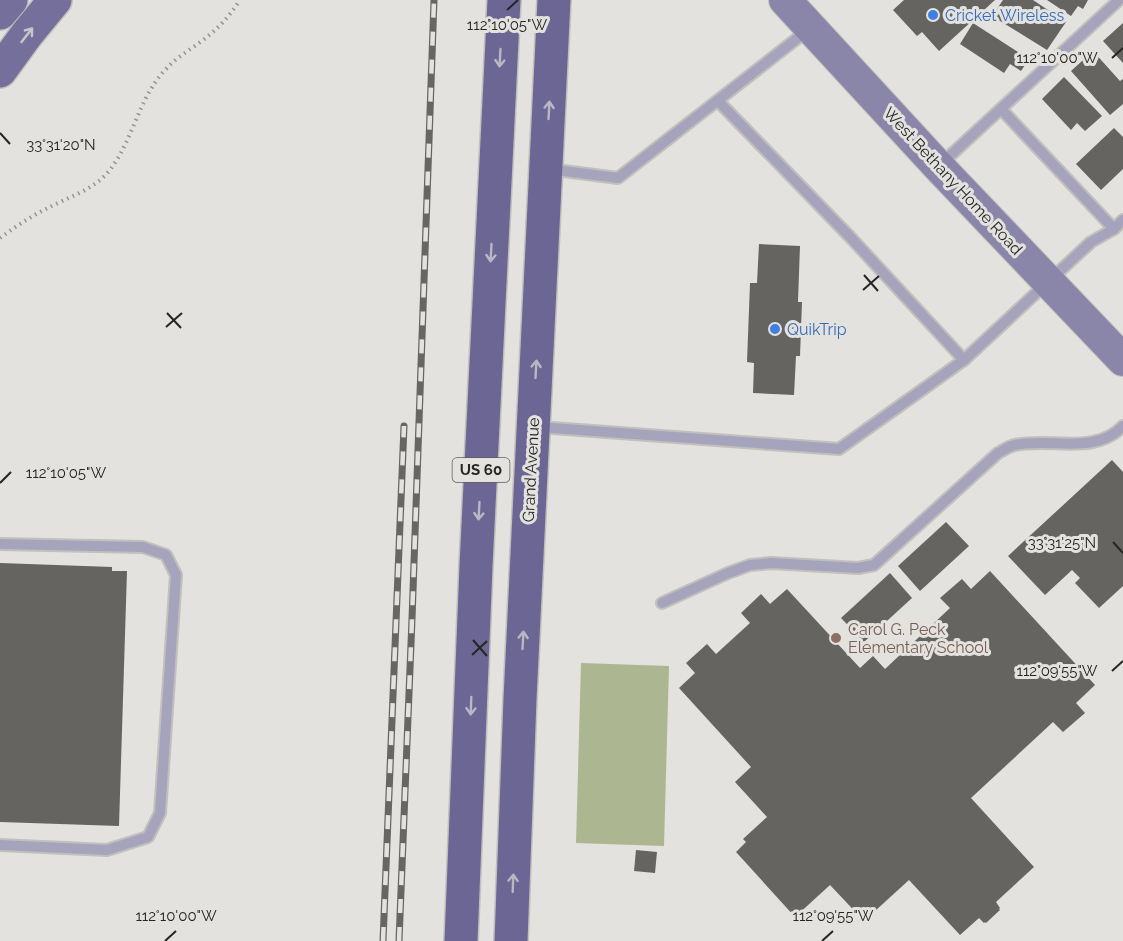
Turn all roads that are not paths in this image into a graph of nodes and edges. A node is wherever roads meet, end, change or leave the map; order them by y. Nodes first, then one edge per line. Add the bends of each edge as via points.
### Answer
1 (10, 0) edge
2 (55, 0) edge
3 (504, 0) edge
4 (554, 0) edge
5 (785, 0) edge
6 (1119, 0) edge
7 (0, 14) edge
8 (811, 28) junction
9 (0, 70) edge
10 (718, 101) junction
11 (1001, 109) junction
12 (938, 166) junction
13 (546, 168) junction
14 (1123, 220) edge
15 (1114, 229) junction
16 (1049, 282) junction
17 (964, 360) junction
18 (1123, 360) edge
19 (1123, 426) edge
20 (533, 427) junction
21 (0, 544) edge
22 (662, 603) dead end
23 (0, 845) edge
24 (461, 941) edge
25 (510, 941) edge

1 - 7 main road
9 -> 2 main road
3 -> 24 highway, US 60
13 -> 4 highway, Grand Avenue / US 60
5 - 8 main road, West Bethany Home Road
6 - 11 lane
8 - 10 lane
8 - 12 main road, West Bethany Home Road
10 - 13 lane via 618,178
10 - 17 lane
11 - 12 lane
11 - 15 lane
12 - 16 main road, West Bethany Home Road
20 -> 13 highway, Grand Avenue / US 60
14 - 15 lane
15 - 16 lane via 1091,242
16 - 17 lane
16 - 18 main road, West Bethany Home Road
17 - 20 lane via 839,449
19 - 22 lane via 1099,441 1012,445 874,565 750,565
25 -> 20 highway, Grand Avenue / US 60
21 - 23 lane via 143,547 166,555 176,575 160,813 148,837 107,850

